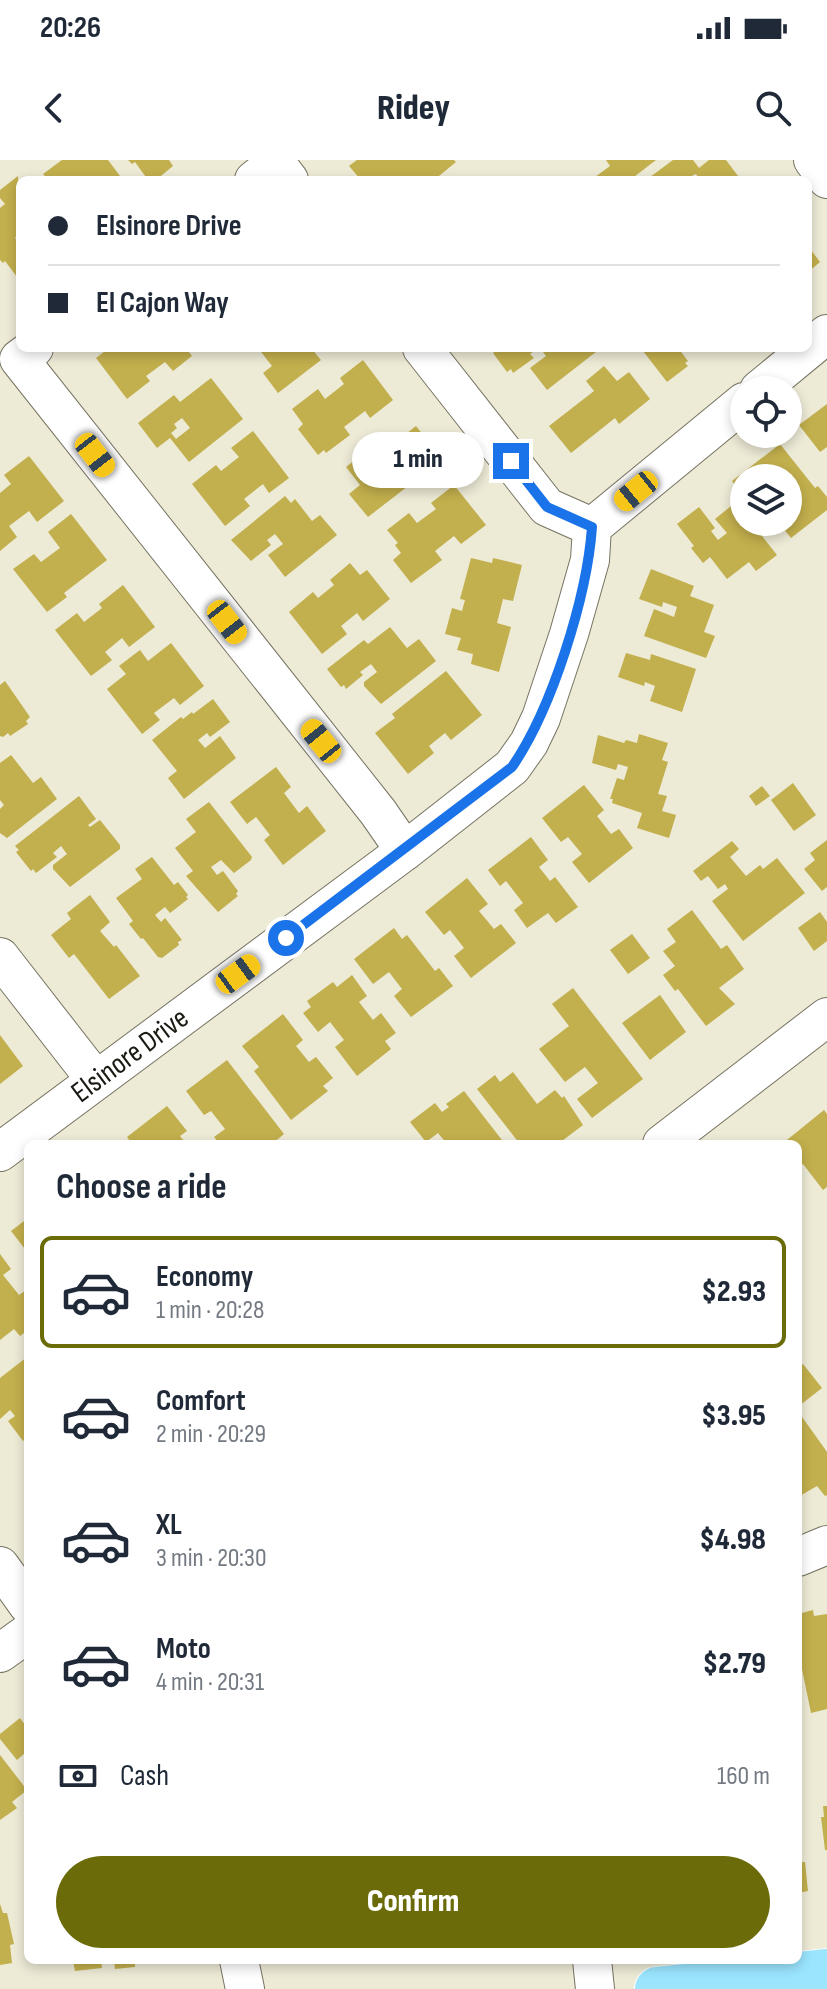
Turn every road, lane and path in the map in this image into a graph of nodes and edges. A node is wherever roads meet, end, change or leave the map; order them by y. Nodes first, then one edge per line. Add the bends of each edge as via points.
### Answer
1 (813, 160) edge
2 (259, 176) edge
3 (286, 176) edge
4 (827, 179) edge
5 (29, 352) edge
6 (425, 352) edge
7 (805, 352) edge
8 (776, 376) edge
9 (730, 414) edge
10 (592, 527) junction
11 (405, 851) junction
12 (0, 957) edge
13 (827, 1017) edge
14 (95, 1079) junction
15 (667, 1140) edge
16 (0, 1152) edge
17 (827, 1545) edge
18 (802, 1555) edge
19 (0, 1566) edge
20 (24, 1599) edge
21 (24, 1636) edge
22 (0, 1653) edge
23 (240, 1964) edge
24 (592, 1964) edge
25 (827, 1971) edge
26 (245, 1989) edge
27 (595, 1989) edge
28 (657, 1989) edge

1 - 4 street
2 - 3 street via 276,163
5 - 11 street via 19,359
6 - 10 street via 547,507
7 - 8 street
9 - 10 street
10 - 11 street, Elsinore Drive via 590,560 569,634 529,743 512,767
11 - 14 street, Elsinore Drive
12 - 14 street
13 - 15 street
14 - 16 street, Elsinore Drive
17 - 18 street
19 - 20 street
21 - 22 street
23 - 26 street
24 - 27 street
25 - 28 main road

